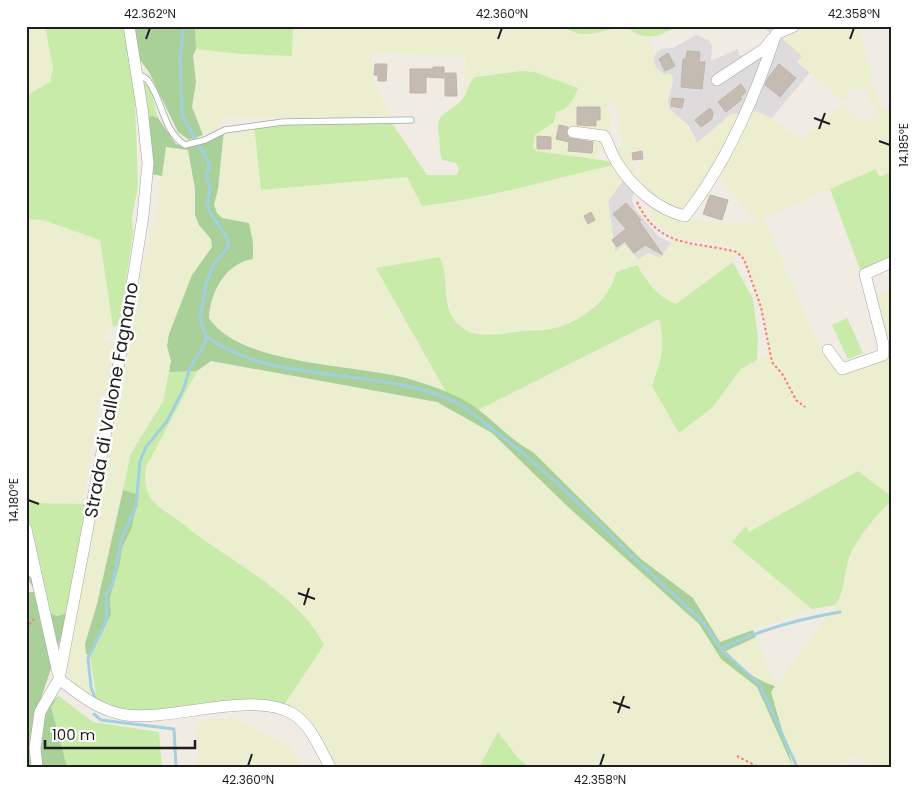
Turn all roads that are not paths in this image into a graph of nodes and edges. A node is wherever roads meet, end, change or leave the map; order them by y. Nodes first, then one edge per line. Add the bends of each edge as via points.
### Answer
1 (129, 26) edge
2 (794, 26) edge
3 (776, 34) junction
4 (136, 73) junction
5 (717, 80) dead end
6 (411, 120) dead end
7 (573, 132) dead end
8 (892, 262) edge
9 (828, 350) dead end
10 (26, 529) edge
11 (26, 564) edge
12 (40, 587) junction
13 (59, 679) junction
14 (37, 767) edge
15 (330, 767) edge

1 - 4 street, Strada di Vallone Fagnano
2 - 3 street
3 - 5 street via 764,49
3 - 7 street via 751,102 700,197 685,216 670,213 649,199 617,163 604,136
4 - 6 lane via 149,80 165,121 178,141 186,145 224,130 283,122
4 - 13 street, Strada di Vallone Fagnano via 148,164 143,216 124,336
8 - 9 street via 866,274 883,355 842,369
10 - 12 street
11 - 12 lane
12 - 13 street
13 - 14 street, Strada di Vallone Fagnano via 40,712 35,748
13 - 15 street via 94,704 126,715 260,704 292,714 309,730

